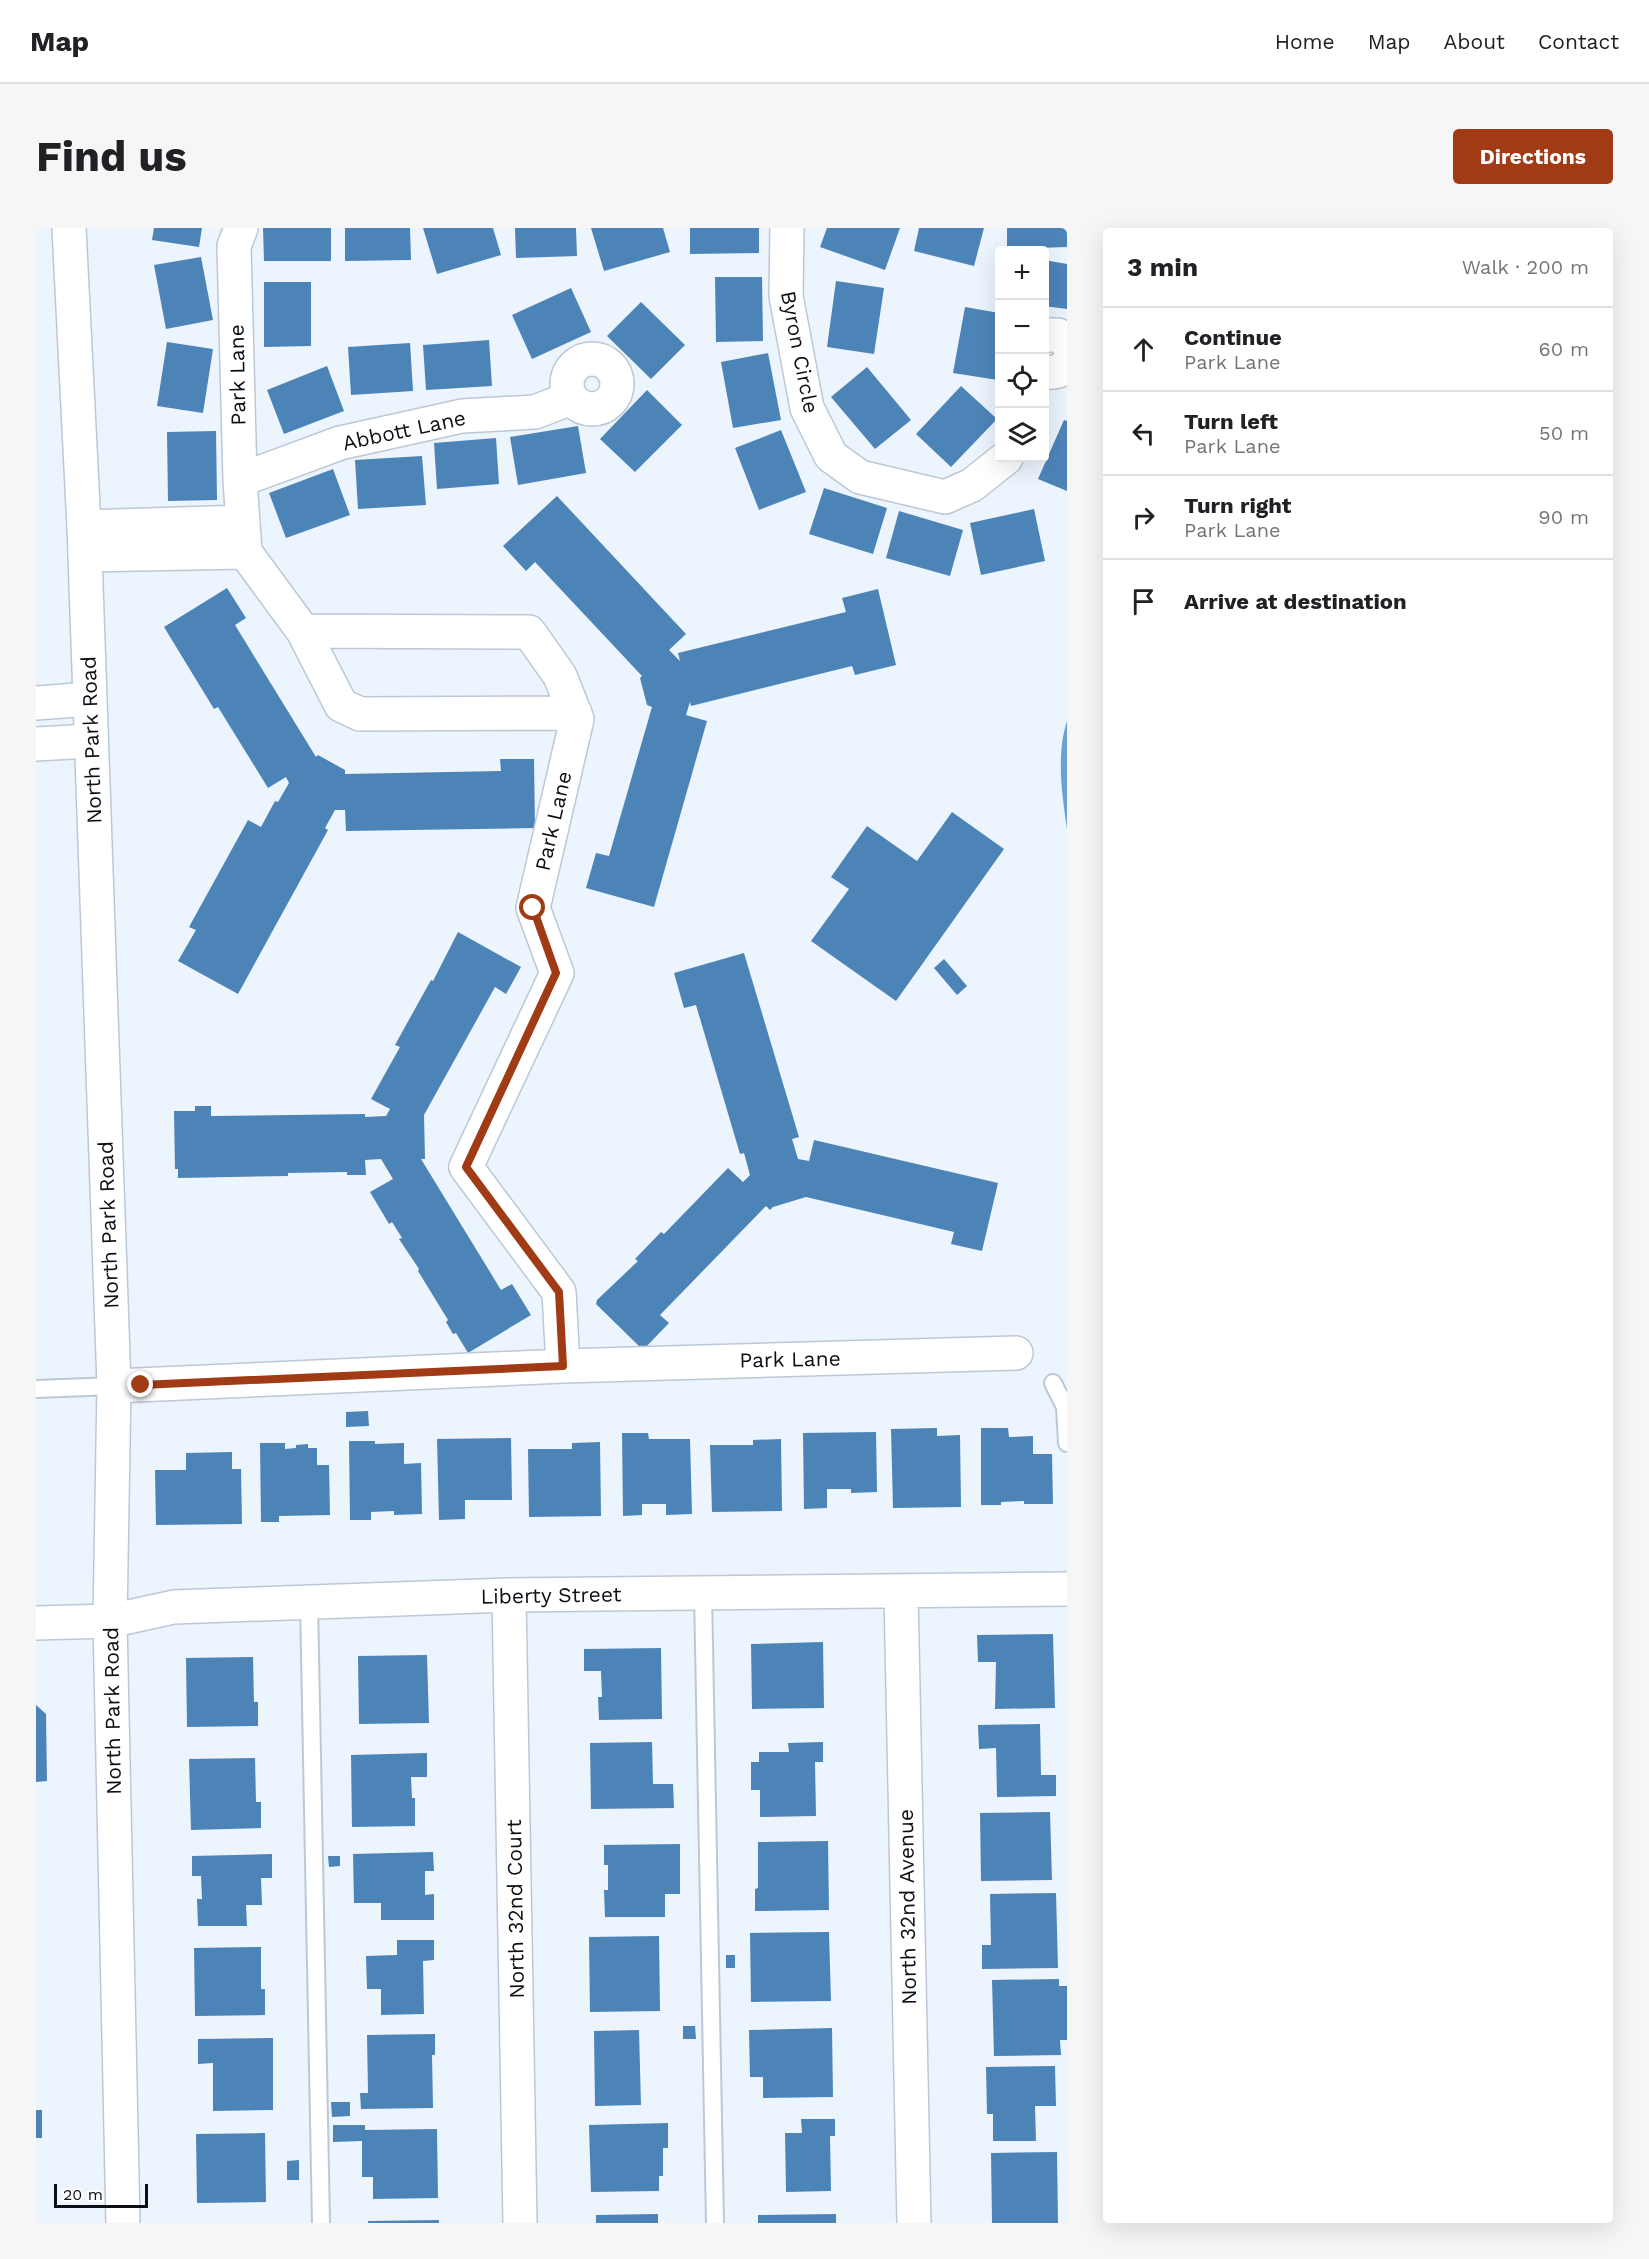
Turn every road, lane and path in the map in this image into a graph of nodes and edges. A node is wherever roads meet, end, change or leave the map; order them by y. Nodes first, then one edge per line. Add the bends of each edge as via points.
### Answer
1 (69, 228) edge
2 (241, 228) edge
3 (787, 228) edge
4 (1049, 335) edge
5 (1067, 342) edge
6 (1067, 364) edge
7 (1049, 373) edge
8 (571, 398) dead end
9 (1001, 462) edge
10 (240, 480) junction
11 (244, 537) junction
12 (85, 541) junction
13 (303, 631) junction
14 (89, 699) junction
15 (36, 703) edge
16 (575, 714) junction
17 (90, 741) junction
18 (36, 744) edge
19 (1016, 1353) dead end
20 (563, 1366) junction
21 (1053, 1383) dead end
22 (114, 1386) junction
23 (36, 1389) edge
24 (1067, 1443) edge
25 (1067, 1589) edge
26 (901, 1592) junction
27 (703, 1593) junction
28 (509, 1595) junction
29 (309, 1602) junction
30 (110, 1621) junction
31 (36, 1623) edge
32 (123, 2223) edge
33 (321, 2223) edge
34 (520, 2223) edge
35 (715, 2223) edge
36 (914, 2223) edge

1 - 12 street, North Park Road
2 - 10 street, Park Lane via 234,246
3 - 9 street, Byron Circle via 786,296 807,408 831,456 860,477 945,497 972,485
4 - 5 street via 1058,335
6 - 7 street
8 - 10 street, Abbott Lane via 536,412 462,416 340,443
10 - 11 street, Park Lane
11 - 12 street
11 - 13 street
12 - 14 street, North Park Road
13 - 16 street via 341,705 360,714
13 - 16 street, Park Lane via 529,632 560,676
14 - 15 street
14 - 17 street, North Park Road
16 - 20 street, Park Lane via 577,719 533,908 556,973 466,1167 559,1292
17 - 18 street
17 - 22 street, North Park Road
19 - 20 street, Park Lane
20 - 22 street, Park Lane
21 - 24 lane via 1065,1407
22 - 23 lane
22 - 30 street, North Park Road
25 - 26 street, Liberty Street
26 - 27 street, Liberty Street
26 - 36 street, North 32nd Avenue
27 - 28 street, Liberty Street
27 - 35 lane
28 - 29 street, Liberty Street
28 - 34 street, North 32nd Court
29 - 30 street, Liberty Street via 174,1607
29 - 33 lane
30 - 31 street, Liberty Street
30 - 32 street, North Park Road

